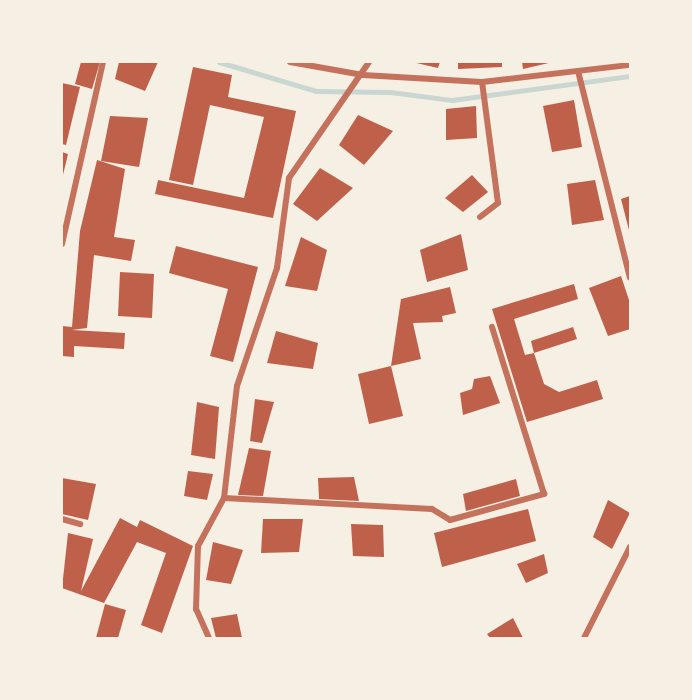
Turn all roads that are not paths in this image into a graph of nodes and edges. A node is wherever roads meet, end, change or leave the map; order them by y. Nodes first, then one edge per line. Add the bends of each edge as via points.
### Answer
1 (104, 62) edge
2 (290, 62) edge
3 (369, 62) edge
4 (630, 65) edge
5 (578, 73) junction
6 (363, 75) junction
7 (482, 82) junction
8 (480, 217) dead end
9 (62, 244) edge
10 (630, 278) edge
11 (492, 327) dead end
12 (225, 498) junction
13 (62, 519) edge
14 (80, 524) dead end
15 (630, 547) edge
16 (209, 639) edge
17 (585, 639) edge

1 - 9 street
2 - 6 street
3 - 6 street
4 - 5 street
5 - 7 street
5 - 10 street
6 - 7 street
6 - 12 street via 289,178 276,268 237,386
7 - 8 street via 498,203
11 - 12 street via 544,494 450,520 432,509
12 - 16 street via 198,546 196,609
13 - 14 street
15 - 17 street

